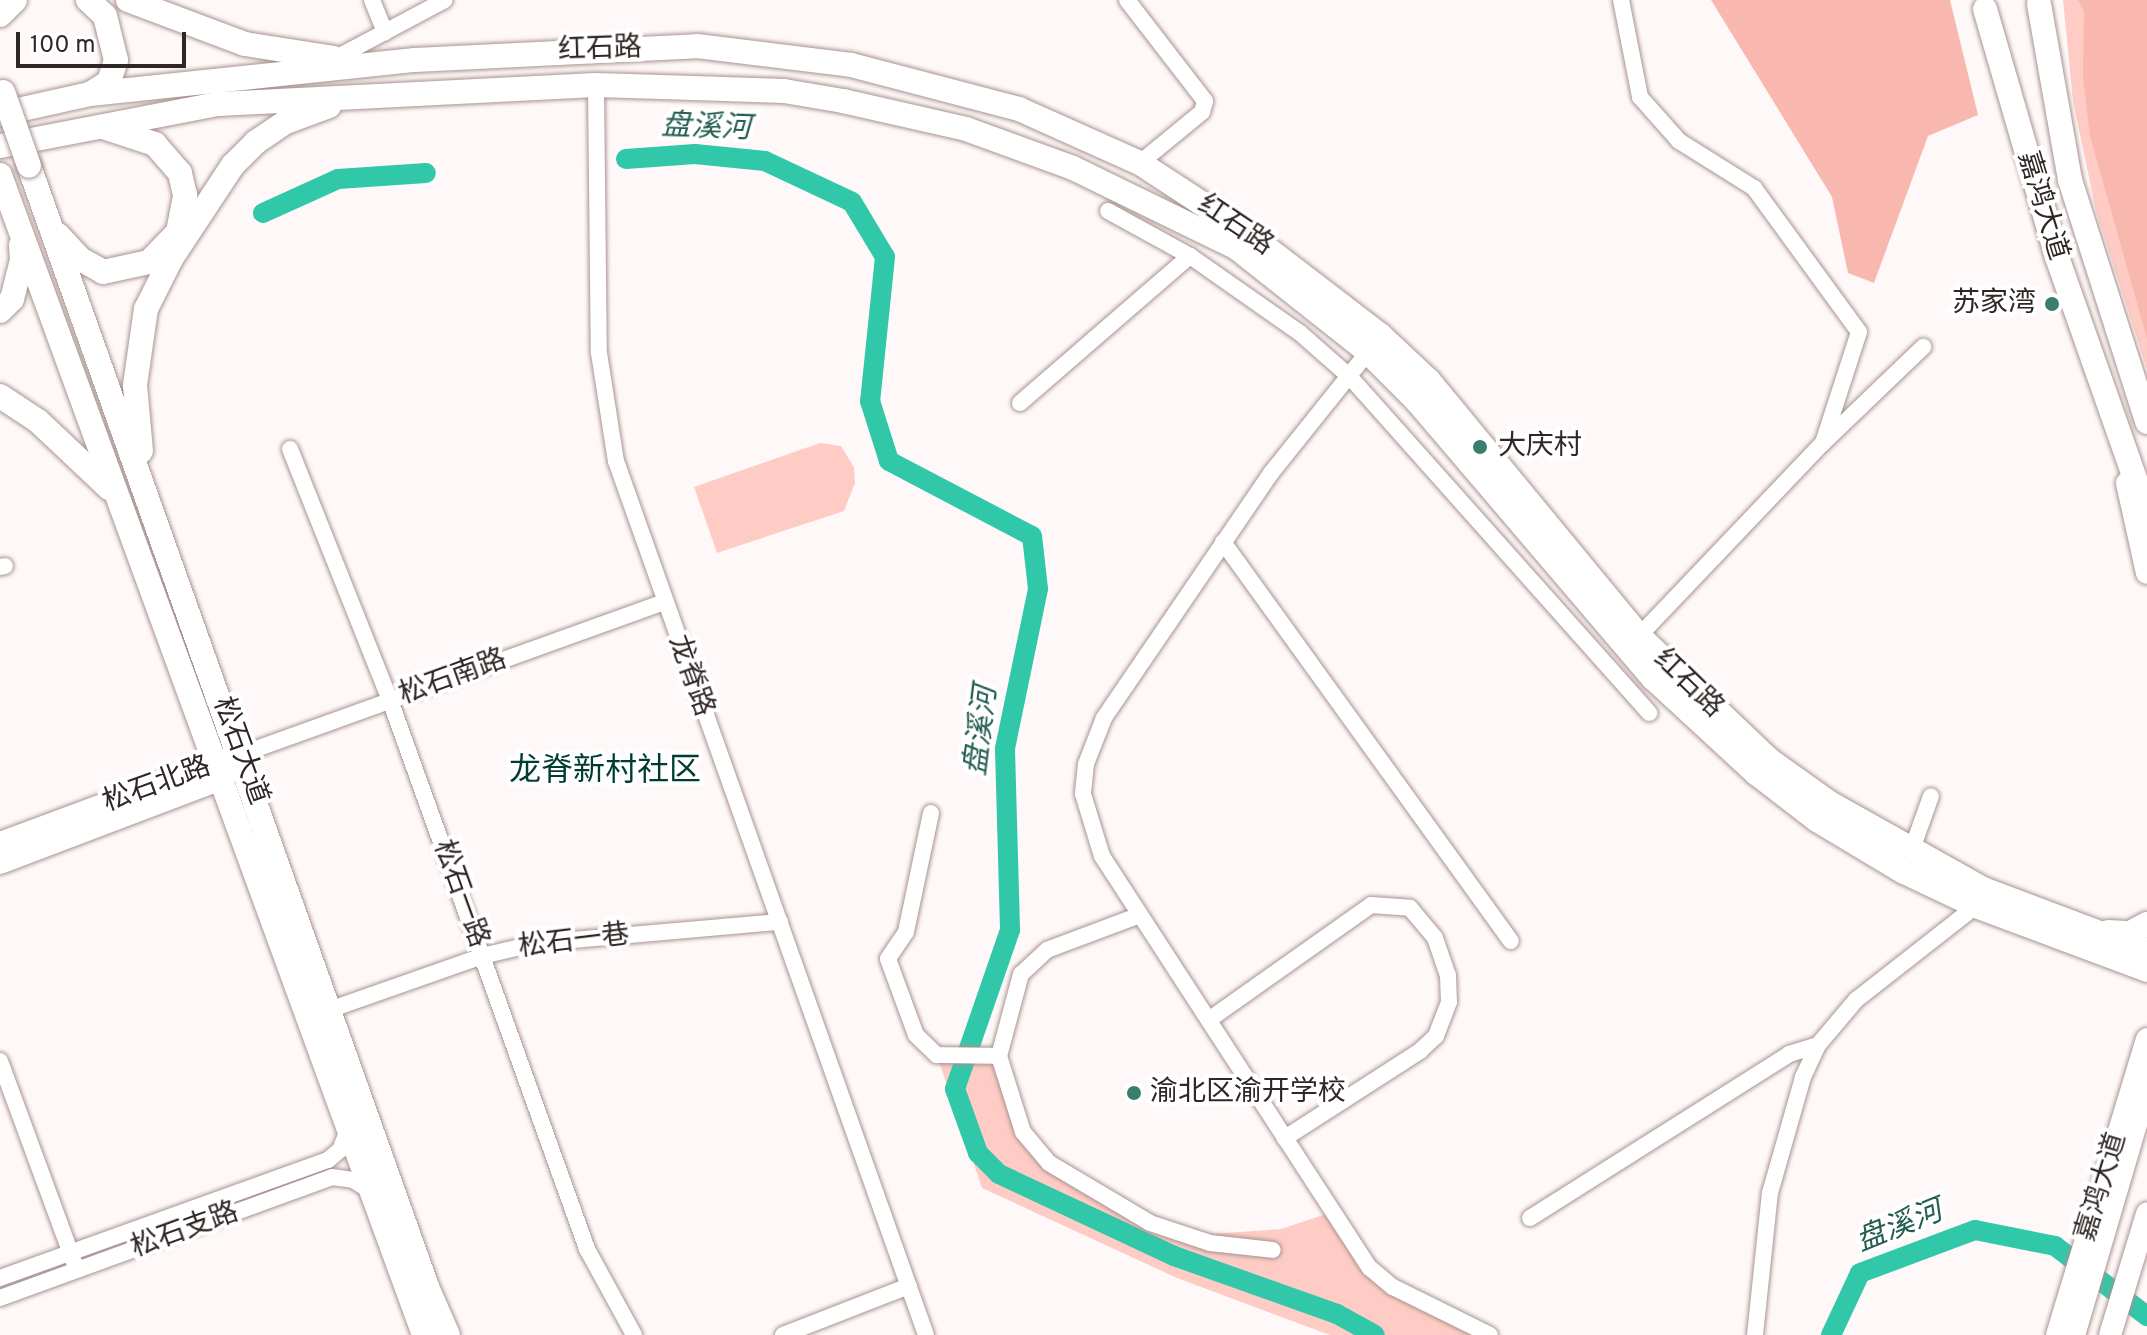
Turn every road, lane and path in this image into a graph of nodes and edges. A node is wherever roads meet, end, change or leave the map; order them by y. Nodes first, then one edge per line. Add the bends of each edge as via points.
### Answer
1 (15, 0) edge
2 (88, 0) edge
3 (128, 0) edge
4 (372, 0) edge
5 (445, 0) edge
6 (1127, 0) edge
7 (1621, 0) edge
8 (2039, 4) dead end
9 (1985, 9) dead end
10 (0, 15) edge
11 (385, 32) junction
12 (336, 58) junction
13 (415, 60) junction
14 (596, 85) junction
15 (419, 91) junction
16 (90, 94) junction
17 (1, 97) edge
18 (88, 125) junction
19 (0, 146) edge
20 (1140, 163) junction
21 (0, 175) edge
22 (1108, 211) dead end
23 (50, 224) junction
24 (19, 230) junction
25 (1190, 256) junction
26 (0, 311) edge
27 (1923, 347) dead end
28 (1368, 352) junction
29 (1350, 377) junction
30 (0, 396) edge
31 (2110, 400) junction
32 (1020, 403) dead end
33 (2144, 403) edge
34 (2147, 422) edge
35 (1823, 443) junction
36 (290, 449) dead end
37 (143, 486) junction
38 (116, 496) junction
39 (2147, 513) edge
40 (1223, 542) junction
41 (2147, 573) edge
42 (664, 602) junction
43 (1639, 636) junction
44 (390, 700) junction
45 (1649, 713) dead end
46 (242, 754) junction
47 (217, 772) junction
48 (1931, 796) dead end
49 (931, 813) dead end
50 (0, 843) edge
51 (1911, 852) junction
52 (0, 863) edge
53 (1976, 906) junction
54 (1140, 915) junction
55 (780, 922) junction
56 (2147, 924) edge
57 (2087, 928) junction
58 (1511, 941) dead end
59 (2147, 951) edge
60 (482, 956) junction
61 (2147, 970) edge
62 (329, 1010) junction
63 (1210, 1019) junction
64 (2147, 1039) edge
65 (1818, 1045) junction
66 (992, 1056) junction
67 (0, 1061) edge
68 (2147, 1083) edge
69 (348, 1130) junction
70 (1285, 1138) junction
71 (2147, 1147) edge
72 (369, 1190) junction
73 (2147, 1215) edge
74 (1530, 1218) dead end
75 (1273, 1250) dead end
76 (70, 1253) junction
77 (77, 1271) junction
78 (0, 1278) edge
79 (909, 1286) junction
80 (0, 1298) edge
81 (2077, 1331) edge
82 (424, 1335) edge
83 (448, 1335) edge
84 (634, 1335) edge
85 (783, 1335) edge
86 (926, 1335) edge
87 (1490, 1335) edge
88 (1755, 1335) edge

1 - 10 highway
2 - 16 highway via 105,16 116,60 109,82
3 - 12 highway via 245,44
4 - 11 street
5 - 11 street
6 - 20 street via 1205,101 1202,112
7 - 35 street via 1640,97 1679,141 1754,188 1859,332
8 - 33 highway, 嘉鸿大道 via 2070,180
9 - 31 highway, 嘉鸿大道 via 2057,257
11 - 12 street
12 - 13 highway
13 - 16 highway, 红石路
13 - 20 highway, 红石路 via 697,46 781,55 961,91 1019,109
14 - 15 highway, 红石路
14 - 28 highway, 红石路 via 784,91 966,129 1132,194 1237,248
14 - 42 street, 龙脊路 via 602,391 620,475
15 - 18 highway, 红石路 via 219,104
15 - 37 highway via 317,108 266,135 233,165 171,259 146,309 135,385
16 - 17 highway, 红石路
17 - 23 highway, 松石大道, bridge
18 - 19 highway, 红石路
18 - 23 highway via 139,135 155,144 180,173 184,217 166,248 149,262 103,272 80,259
20 - 43 highway, 红石路 via 1322,288 1409,363
21 - 24 highway, 松石大道
22 - 25 street
23 - 37 highway, 松石大道
24 - 26 highway via 22,260 12,299
24 - 38 highway, 松石大道
25 - 29 street via 1300,333
25 - 32 street
27 - 35 street
28 - 29 street
28 - 53 highway, 红石路 via 1417,401 1653,678 1699,723 1817,820 1904,872
29 - 40 street via 1271,473
29 - 45 street
30 - 38 highway via 76,453
31 - 39 highway, 嘉鸿大道
31 - 41 main road, 嘉鸿大道
33 - 34 highway, 嘉鸿大道
35 - 43 street
36 - 44 street, 松石一路
37 - 46 highway, 松石大道
38 - 47 highway, 松石大道
40 - 54 street via 1104,718 1086,764 1088,824
40 - 58 street
42 - 44 street, 松石南路
42 - 55 street, 龙脊路
43 - 51 highway, 红石路 via 1768,759
44 - 46 street, 松石南路
44 - 60 street, 松石一路
46 - 47 main road, 松石北路
46 - 62 highway, 松石大道
47 - 50 main road, 松石北路
47 - 52 main road, 松石北路
47 - 69 highway, 松石大道
48 - 51 street
49 - 66 street via 906,932 888,959 916,1035 937,1055
51 - 57 highway, 红石路 via 1983,889
53 - 61 highway, 红石路
53 - 65 street via 1856,1000
54 - 63 street
54 - 66 street via 1033,960 1013,992
55 - 60 street, 松石一巷 via 538,943
55 - 79 street, 龙脊路
56 - 57 highway via 2116,934
57 - 59 highway, 红石路
60 - 62 street, 松石一巷
60 - 84 street, 松石一路 via 587,1249
62 - 83 highway, 松石大道
63 - 70 street
63 - 70 street via 1371,905 1410,908 1435,938 1448,975 1449,1002 1436,1036
64 - 81 main road, 嘉鸿大道 via 2098,1200
65 - 74 street via 1789,1054
65 - 88 street via 1803,1077 1770,1193
66 - 75 street via 1023,1132 1049,1163 1150,1223 1210,1243
67 - 76 street
68 - 81 highway, 嘉鸿大道
69 - 72 highway, 松石大道
69 - 76 street, 松石支路 via 340,1150 328,1160
70 - 87 street via 1380,1278
71 - 81 highway, 嘉鸿大道
72 - 77 street, 松石支路 via 353,1180 332,1177
72 - 82 highway, 松石大道
73 - 81 main road, 嘉鸿大道
76 - 77 street
76 - 78 street, 松石支路
77 - 80 street, 松石支路
79 - 85 street
79 - 86 street, 龙脊路

